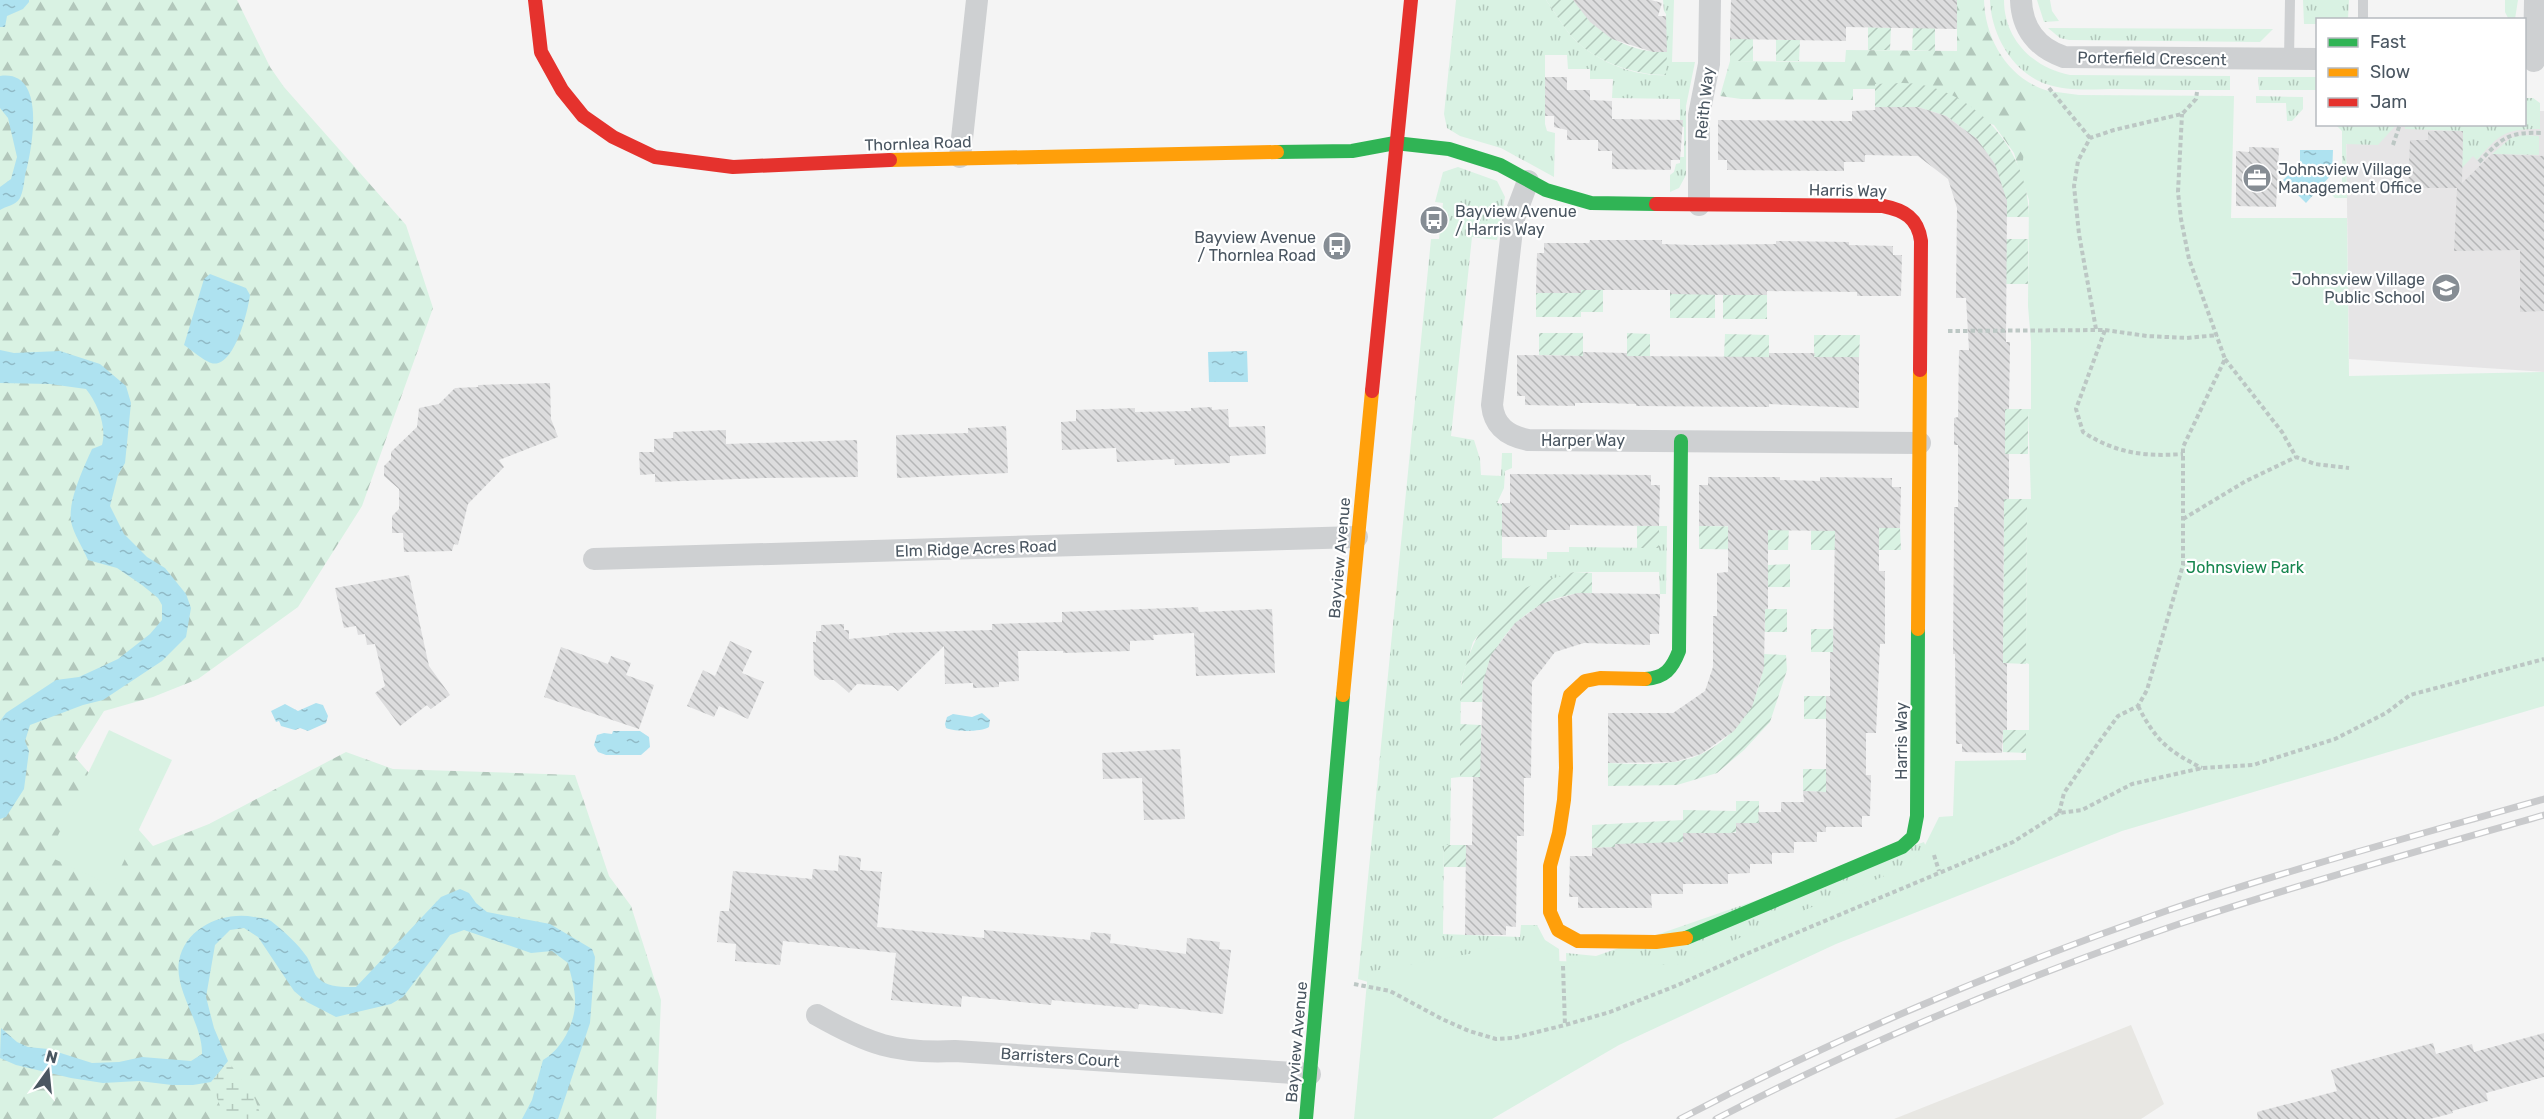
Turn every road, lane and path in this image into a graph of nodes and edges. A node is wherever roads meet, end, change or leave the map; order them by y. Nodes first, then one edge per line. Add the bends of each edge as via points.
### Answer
1 (535, 0) edge
2 (977, 0) edge
3 (1411, 0) edge
4 (1710, 0) edge
5 (2021, 0) edge
6 (2290, 0) edge
7 (2363, 0) edge
8 (2535, 0) edge
9 (2363, 18) edge
10 (2289, 59) junction
11 (2316, 59) edge
12 (2534, 61) edge
13 (2049, 88) dead end
14 (2197, 92) dead end
15 (2182, 114) junction
16 (2399, 126) edge
17 (2544, 133) edge
18 (2090, 138) junction
19 (1395, 143) junction
20 (2393, 145) dead end
21 (960, 157) junction
22 (2479, 162) dead end
23 (1528, 181) junction
24 (1699, 205) junction
25 (2096, 329) junction
26 (2106, 330) junction
27 (1921, 331) junction
28 (2218, 334) junction
29 (2225, 359) junction
30 (1681, 441) junction
31 (1920, 443) junction
32 (2183, 454) junction
33 (2296, 457) junction
34 (2349, 468) dead end
35 (2183, 519) junction
36 (1357, 537) junction
37 (594, 559) dead end
38 (2544, 659) edge
39 (2138, 706) junction
40 (2202, 768) junction
41 (1562, 934) junction
42 (817, 1015) dead end
43 (1564, 1025) dead end
44 (1310, 1074) junction
45 (1306, 1119) edge

1 - 21 street, Thornlea Road via 541,52 562,90 582,116 613,137 655,157 733,167
2 - 21 street
3 - 19 street, Bayview Avenue
4 - 24 street, Reith Way via 1709,64 1699,115
5 - 10 street, Porterfield Crescent via 2023,20 2029,31 2042,46 2064,57
6 - 10 lane
7 - 9 lane
8 - 12 street
10 - 11 street, Porterfield Crescent
13 - 18 path
14 - 15 path via 2196,99
15 - 18 path
15 - 28 path via 2178,182 2181,219 2189,259
16 - 20 path
17 - 22 path via 2510,135
18 - 25 path via 2078,161 2074,186
19 - 21 street, Thornlea Road via 1352,151
19 - 23 street, Harris Way via 1449,149 1508,169
19 - 36 street, Bayview Avenue
23 - 24 street, Harris Way via 1591,203
23 - 30 street, Harper Way via 1516,210 1510,241 1492,405 1495,419 1509,434 1528,440
24 - 27 street, Harris Way via 1883,206 1906,212 1921,235
25 - 26 path
25 - 27 path
26 - 28 path via 2187,338
26 - 32 path via 2076,409 2083,432 2103,445 2125,452
27 - 31 street, Harris Way
28 - 29 path
29 - 32 path
29 - 33 path via 2282,432
30 - 31 street, Harper Way
30 - 41 street via 1676,662 1659,677 1583,681 1568,701 1566,783 1551,861 1551,917
31 - 41 street, Harris Way via 1917,816 1913,837 1902,848 1690,937 1656,942 1584,942
32 - 35 path
33 - 34 path
33 - 35 path via 2246,481
35 - 39 path via 2183,565 2147,690
36 - 37 street, Elm Ridge Acres Road
36 - 44 street, Bayview Avenue
38 - 40 path via 2410,695 2386,713 2325,742 2253,765
39 - 40 path via 2164,746
39 - 40 path via 2118,716 2099,741 2064,793 2059,813 2082,810 2132,784
41 - 43 path
42 - 44 street, Barristers Court via 877,1044 918,1053 955,1051
44 - 45 street, Bayview Avenue

